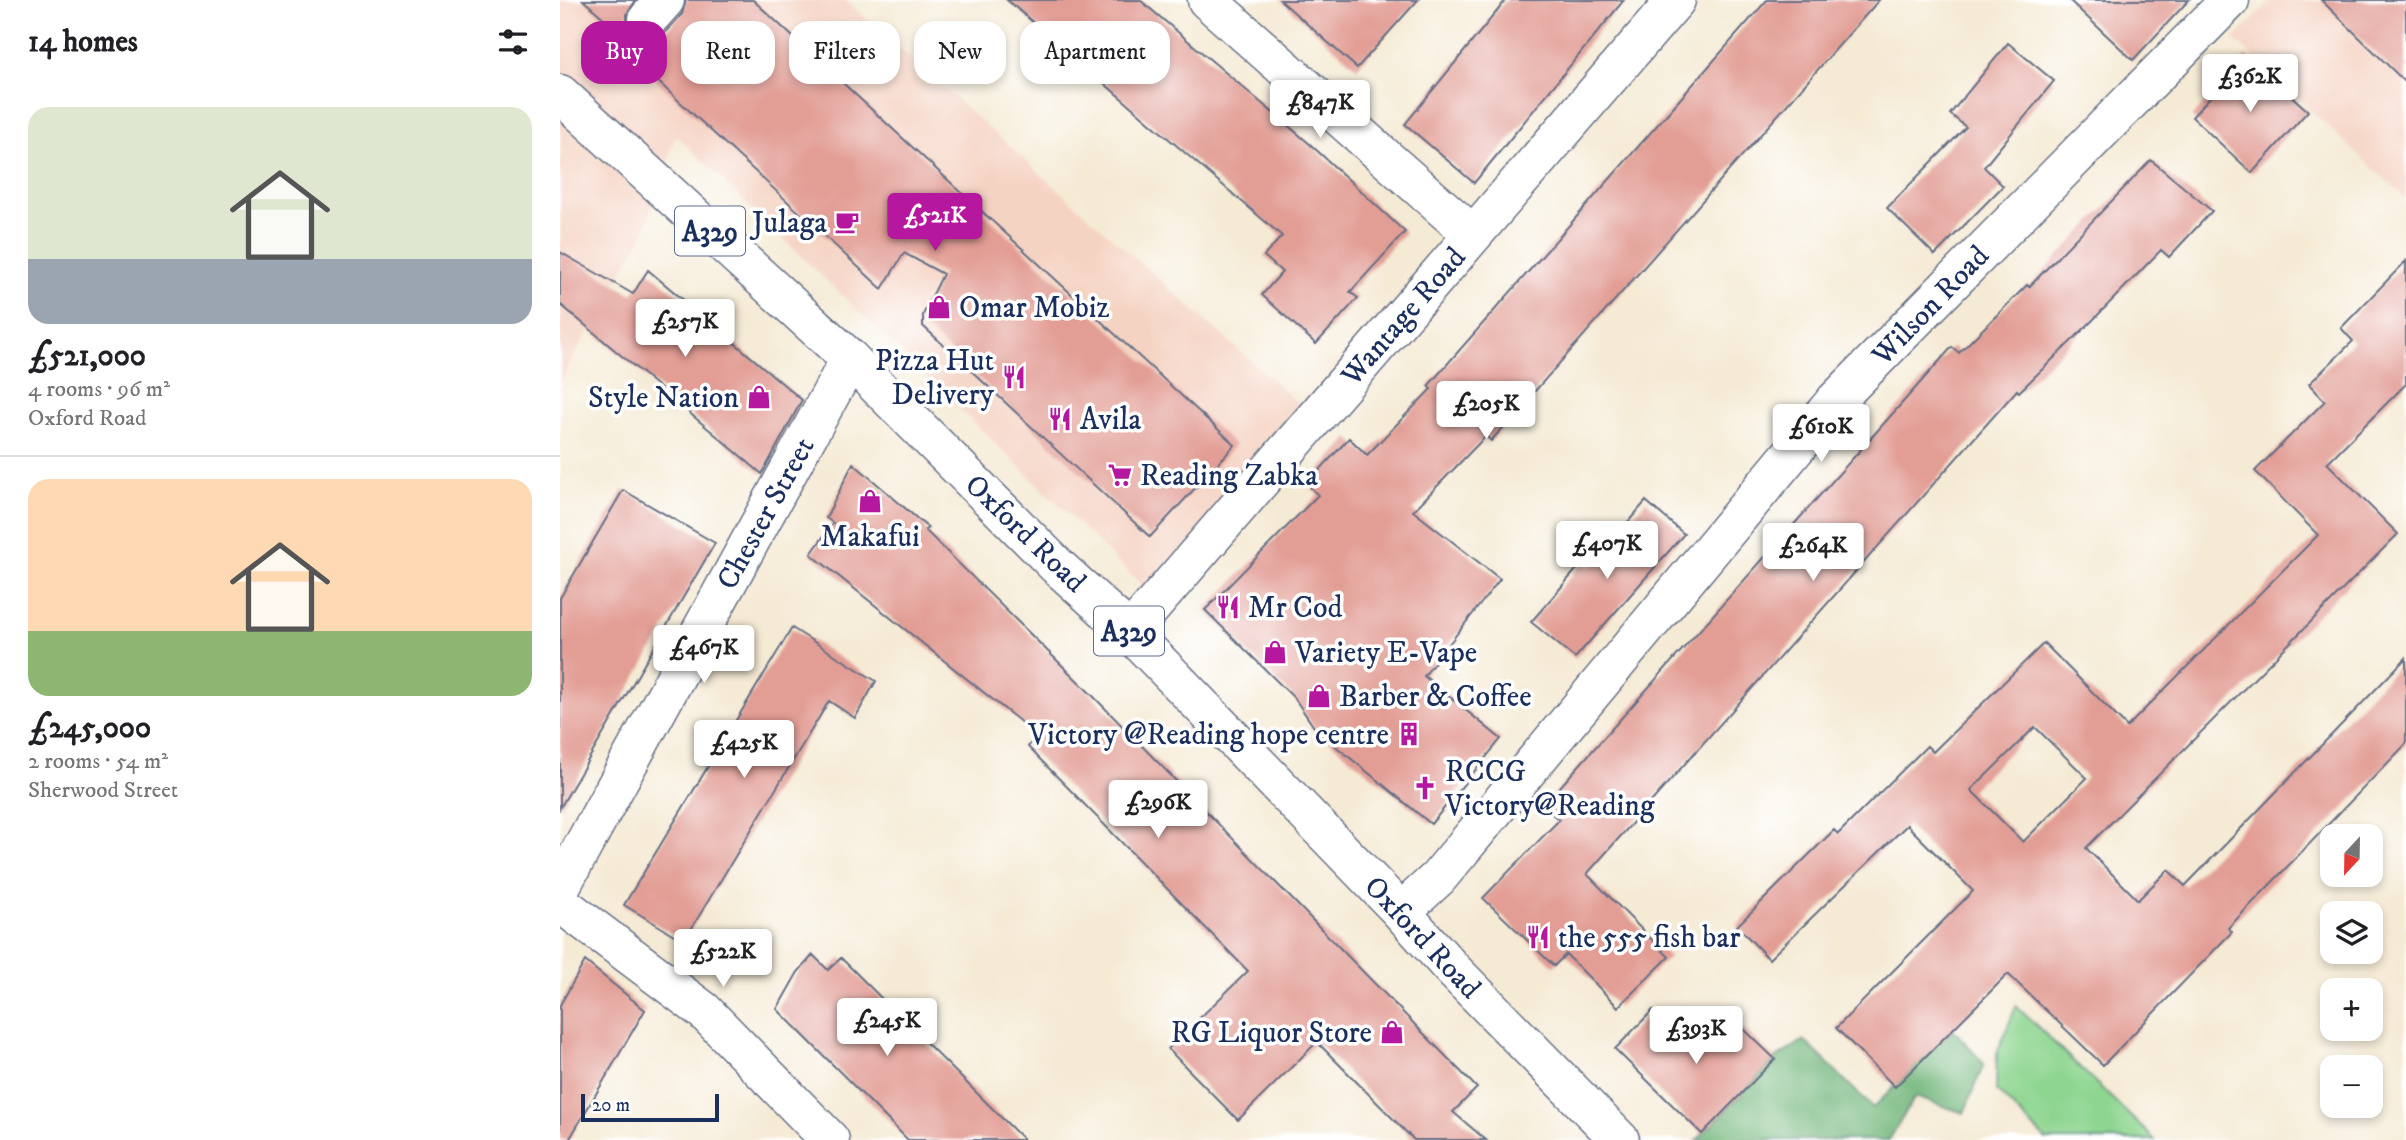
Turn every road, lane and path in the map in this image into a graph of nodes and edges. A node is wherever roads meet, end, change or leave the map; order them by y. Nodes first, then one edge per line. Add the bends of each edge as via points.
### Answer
1 (1207, 0) edge
2 (1676, 0) edge
3 (2230, 0) edge
4 (560, 94) edge
5 (1473, 235) junction
6 (850, 359) junction
7 (1129, 632) junction
8 (560, 888) edge
9 (560, 903) edge
10 (1401, 912) junction
11 (830, 1140) edge
12 (1620, 1140) edge

1 - 5 street
2 - 5 street, Wantage Road
3 - 10 street, Wilson Road via 1835,401 1438,878
4 - 6 street, Oxford Road / A329
5 - 7 street, Wantage Road
6 - 7 street, Oxford Road / A329
6 - 8 street, Chester Street
7 - 10 street, Oxford Road / A329
9 - 11 street via 704,1012
10 - 12 street, Oxford Road / A329

